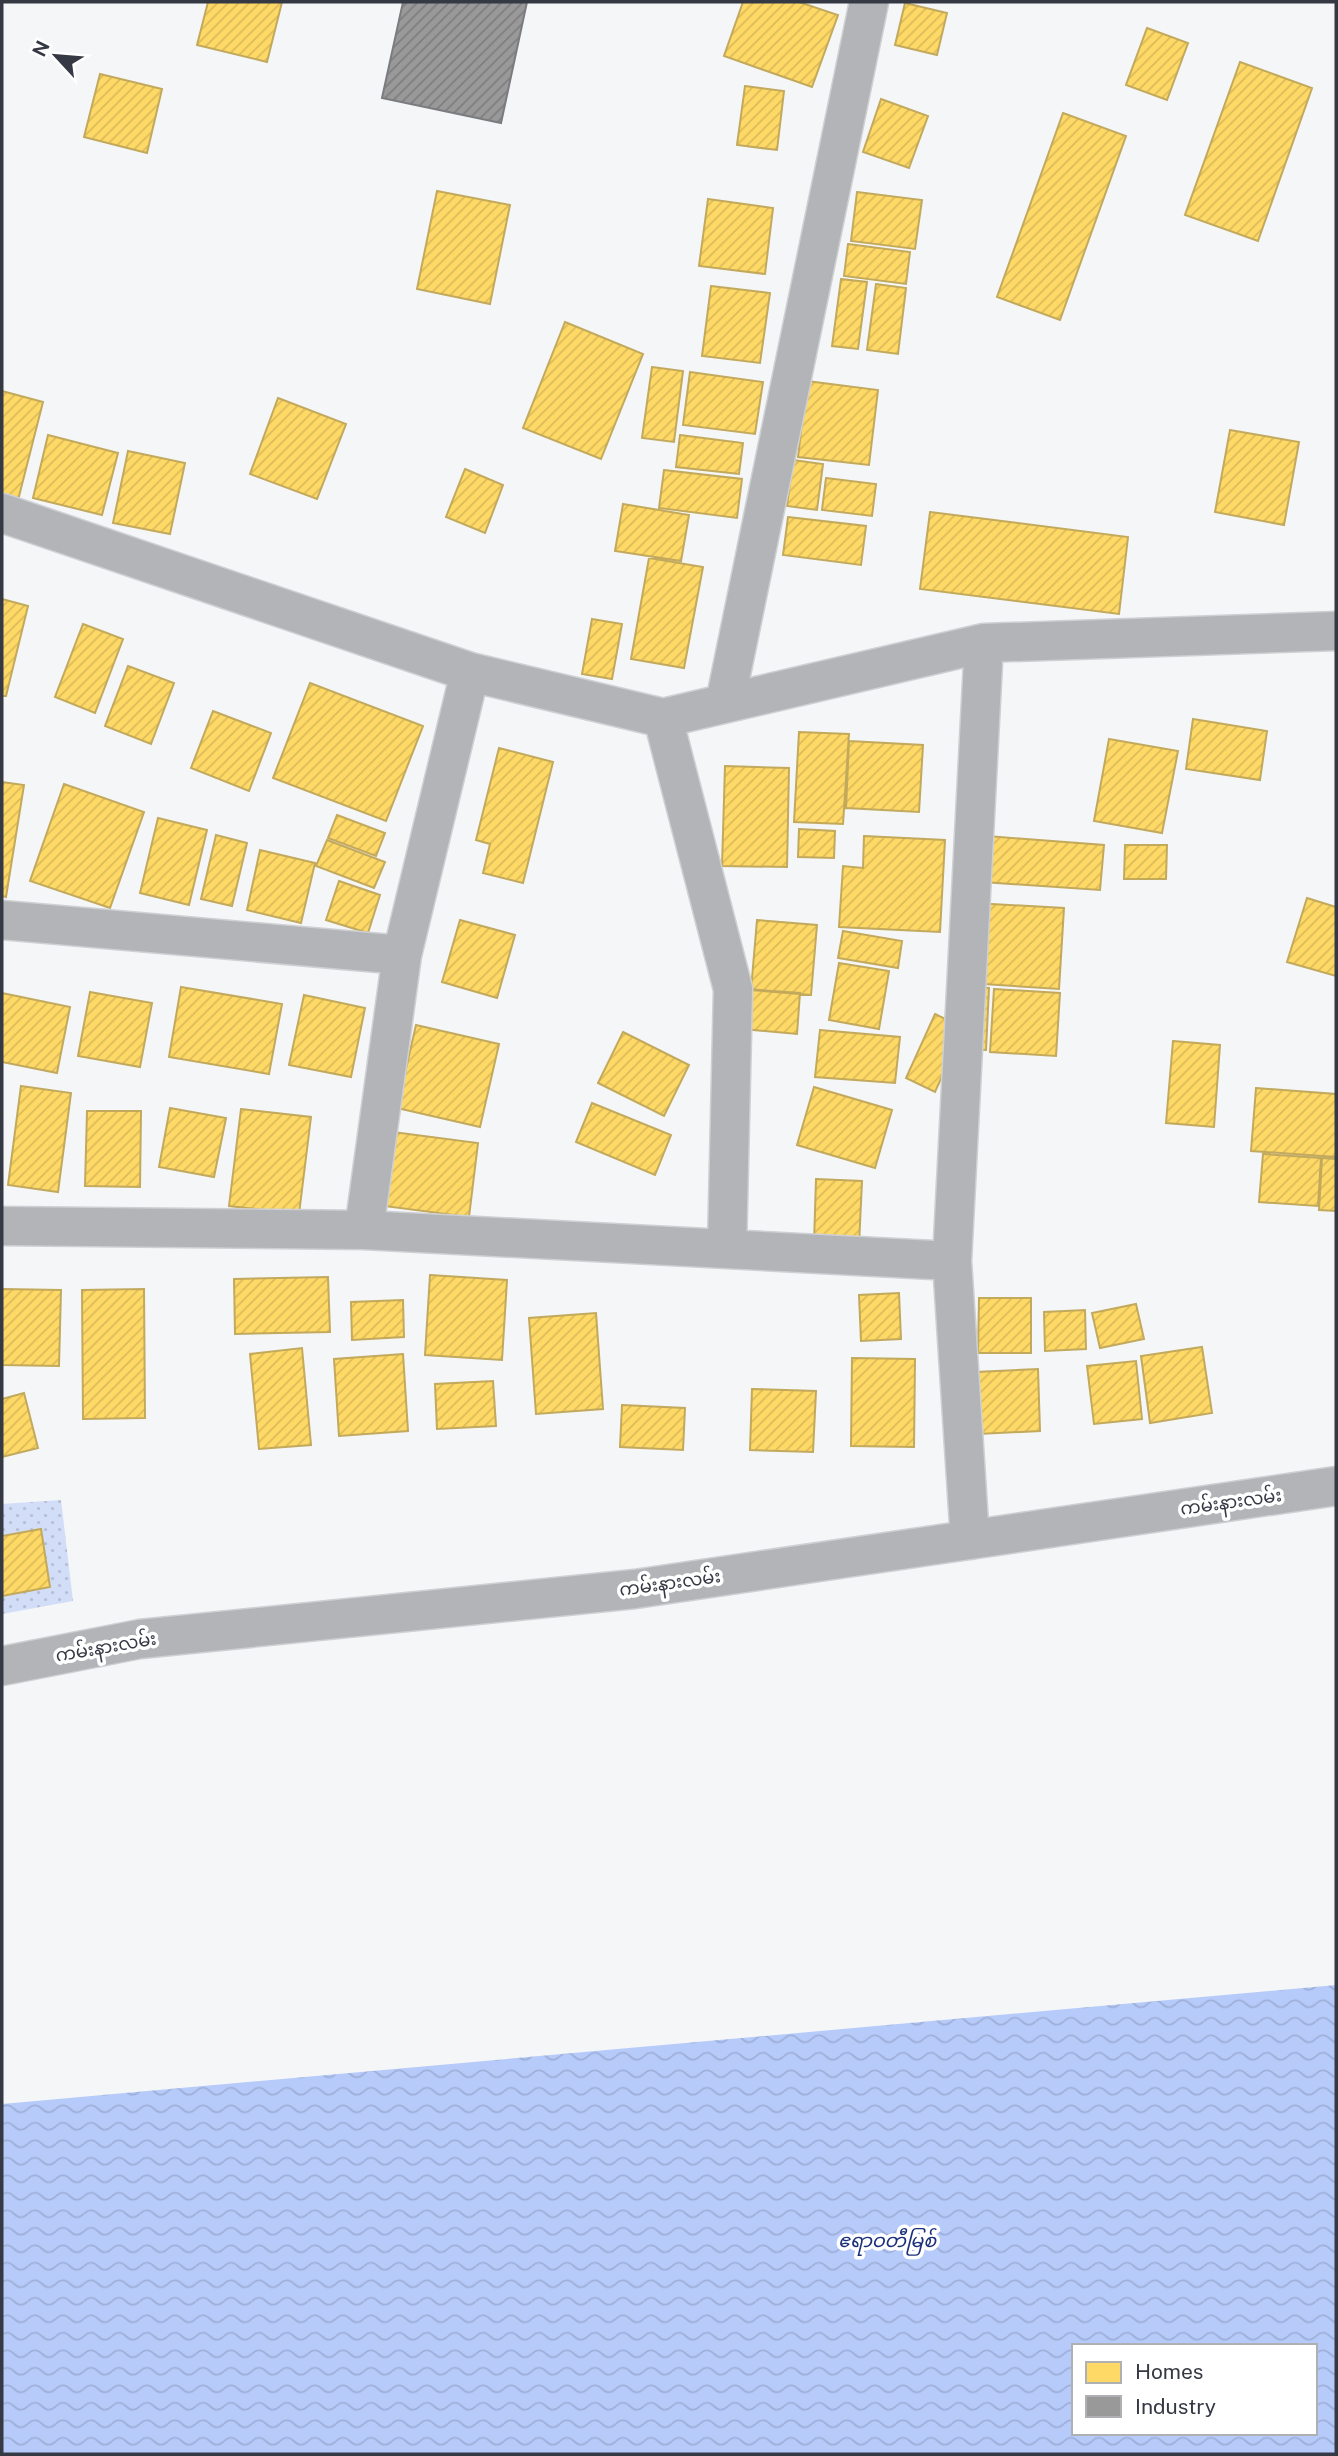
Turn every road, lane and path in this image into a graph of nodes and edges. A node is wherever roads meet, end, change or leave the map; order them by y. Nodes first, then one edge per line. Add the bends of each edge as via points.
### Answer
1 (869, 2) edge
2 (2, 513) edge
3 (1336, 631) edge
4 (984, 643) junction
5 (470, 672) junction
6 (725, 703) junction
7 (663, 718) junction
8 (2, 920) edge
9 (402, 955) junction
10 (2, 1226) edge
11 (364, 1230) junction
12 (727, 1250) junction
13 (952, 1261) junction
14 (1336, 1486) edge
15 (970, 1539) junction
16 (2, 1667) edge

1 - 6 street
2 - 5 street
3 - 4 street
4 - 6 street
4 - 13 street
5 - 7 street
5 - 9 street
6 - 7 street
7 - 12 street via 733,989
8 - 9 street
9 - 11 street
10 - 11 street
11 - 12 street
12 - 13 street
13 - 15 street
14 - 15 street, ကမ်းနားလမ်း
15 - 16 street, ကမ်းနားလမ်း via 635,1588 140,1639

